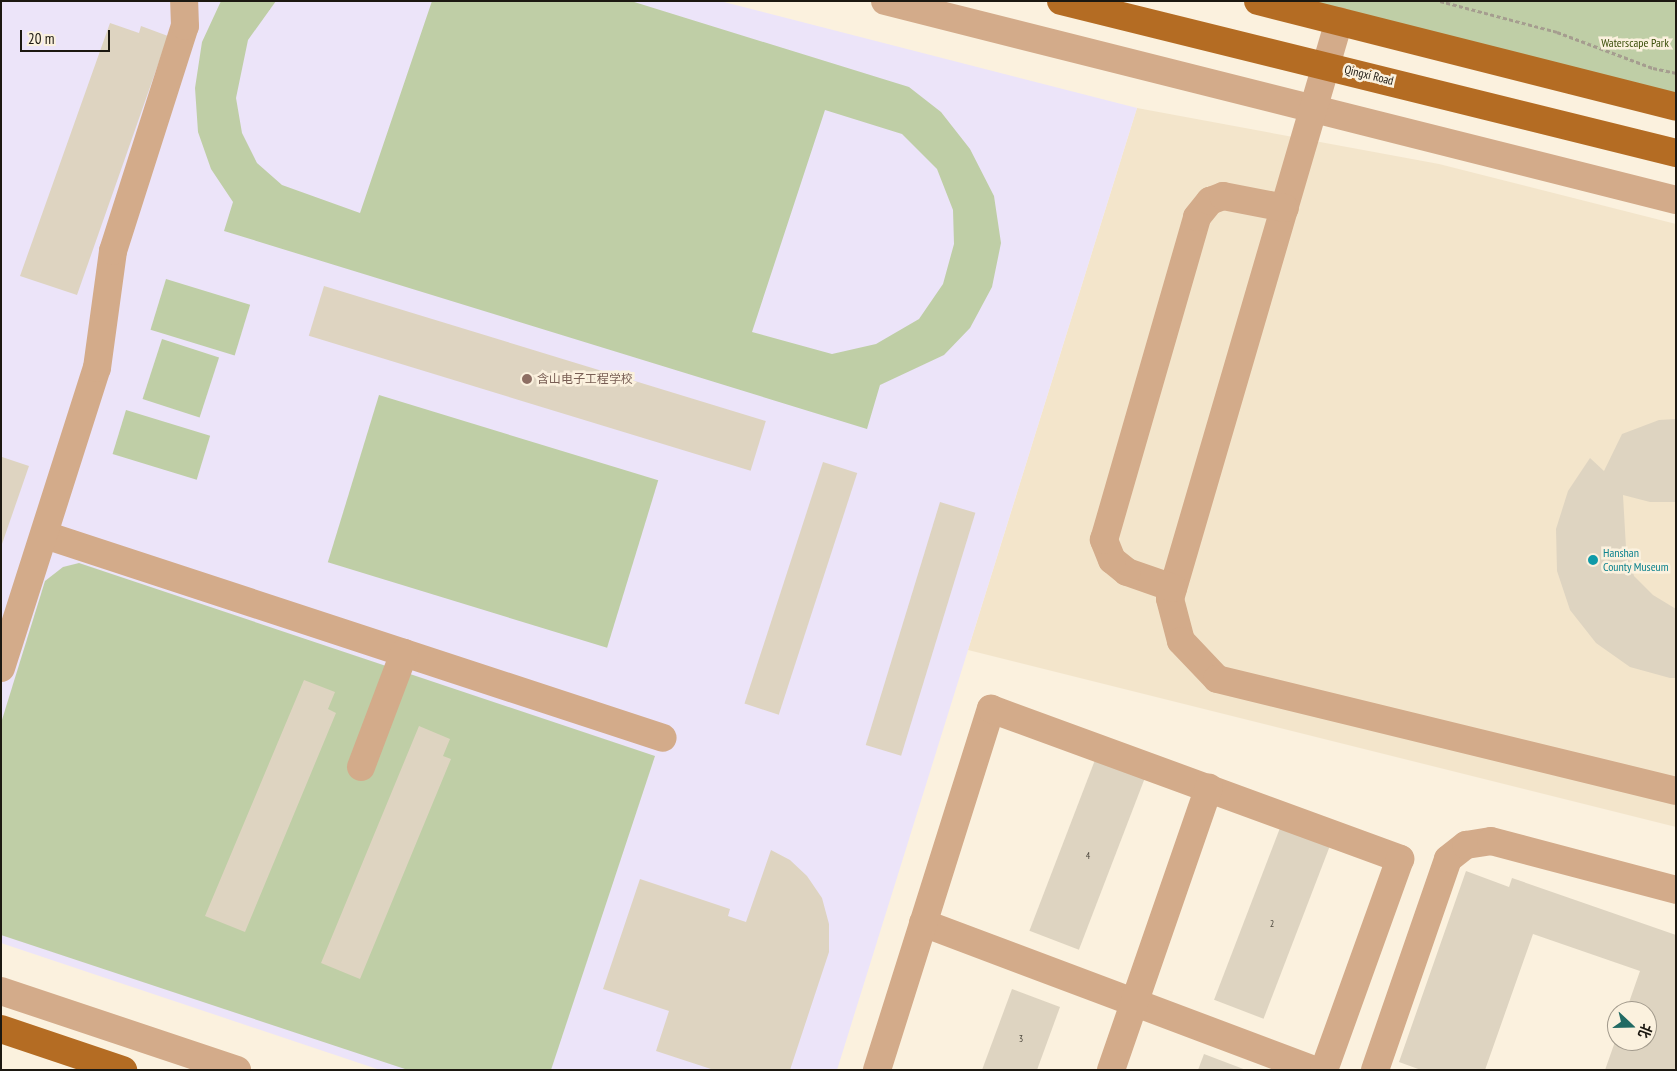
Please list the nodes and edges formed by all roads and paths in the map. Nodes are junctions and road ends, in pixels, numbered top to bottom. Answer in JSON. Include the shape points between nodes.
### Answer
{"nodes":[{"id":1,"x":184,"y":1,"type":"edge"},
{"id":2,"x":884,"y":1,"type":"edge"},
{"id":3,"x":1061,"y":1,"type":"edge"},
{"id":4,"x":1258,"y":1,"type":"edge"},
{"id":5,"x":1440,"y":1,"type":"edge"},
{"id":6,"x":1339,"y":21,"type":"junction"},
{"id":7,"x":1327,"y":65,"type":"junction"},
{"id":8,"x":1676,"y":73,"type":"edge"},
{"id":9,"x":1676,"y":107,"type":"edge"},
{"id":10,"x":1314,"y":109,"type":"junction"},
{"id":11,"x":1676,"y":153,"type":"edge"},
{"id":12,"x":1676,"y":200,"type":"edge"},
{"id":13,"x":1285,"y":208,"type":"junction"},
{"id":14,"x":45,"y":535,"type":"junction"},
{"id":15,"x":1174,"y":588,"type":"junction"},
{"id":16,"x":404,"y":653,"type":"junction"},
{"id":17,"x":1,"y":668,"type":"edge"},
{"id":18,"x":663,"y":738,"type":"dead end"},
{"id":19,"x":360,"y":767,"type":"dead end"},
{"id":20,"x":1209,"y":787,"type":"junction"},
{"id":21,"x":1676,"y":791,"type":"edge"},
{"id":22,"x":1676,"y":890,"type":"edge"},
{"id":23,"x":923,"y":923,"type":"junction"},
{"id":24,"x":1,"y":991,"type":"edge"},
{"id":25,"x":1134,"y":1002,"type":"junction"},
{"id":26,"x":1,"y":1029,"type":"edge"},
{"id":27,"x":123,"y":1070,"type":"edge"},
{"id":28,"x":237,"y":1070,"type":"edge"},
{"id":29,"x":877,"y":1070,"type":"edge"},
{"id":30,"x":1111,"y":1070,"type":"edge"},
{"id":31,"x":1314,"y":1070,"type":"edge"},
{"id":32,"x":1324,"y":1070,"type":"edge"},
{"id":33,"x":1375,"y":1070,"type":"edge"}],
"edges":[{"from":1,"to":14,"type":"street","via":[[185,26],[113,251],[97,368]]},
{"from":2,"to":10,"type":"street"},
{"from":3,"to":7,"type":"main road","name":"Qingxi Road"},
{"from":4,"to":6,"type":"main road"},
{"from":5,"to":8,"type":"path","via":[[1557,32],[1653,68]]},
{"from":6,"to":7,"type":"street"},
{"from":6,"to":9,"type":"main road"},
{"from":7,"to":10,"type":"street"},
{"from":7,"to":11,"type":"main road","name":"Qingxi Road"},
{"from":10,"to":12,"type":"street"},
{"from":10,"to":13,"type":"street"},
{"from":13,"to":15,"type":"street"},
{"from":13,"to":15,"type":"street","via":[[1223,196],[1210,201],[1197,217],[1104,540],[1112,560],[1127,572]]},
{"from":14,"to":16,"type":"street"},
{"from":14,"to":17,"type":"street"},
{"from":15,"to":21,"type":"street","via":[[1170,599],[1181,642],[1217,679]]},
{"from":16,"to":18,"type":"street"},
{"from":16,"to":19,"type":"street"},
{"from":20,"to":23,"type":"street","via":[[991,709]]},
{"from":20,"to":25,"type":"street"},
{"from":20,"to":32,"type":"street","via":[[1400,859]]},
{"from":22,"to":33,"type":"street","via":[[1491,841],[1466,845],[1448,859]]},
{"from":23,"to":25,"type":"street"},
{"from":23,"to":29,"type":"street"},
{"from":24,"to":28,"type":"street"},
{"from":25,"to":30,"type":"street"},
{"from":25,"to":31,"type":"street"},
{"from":26,"to":27,"type":"main road"}]}
